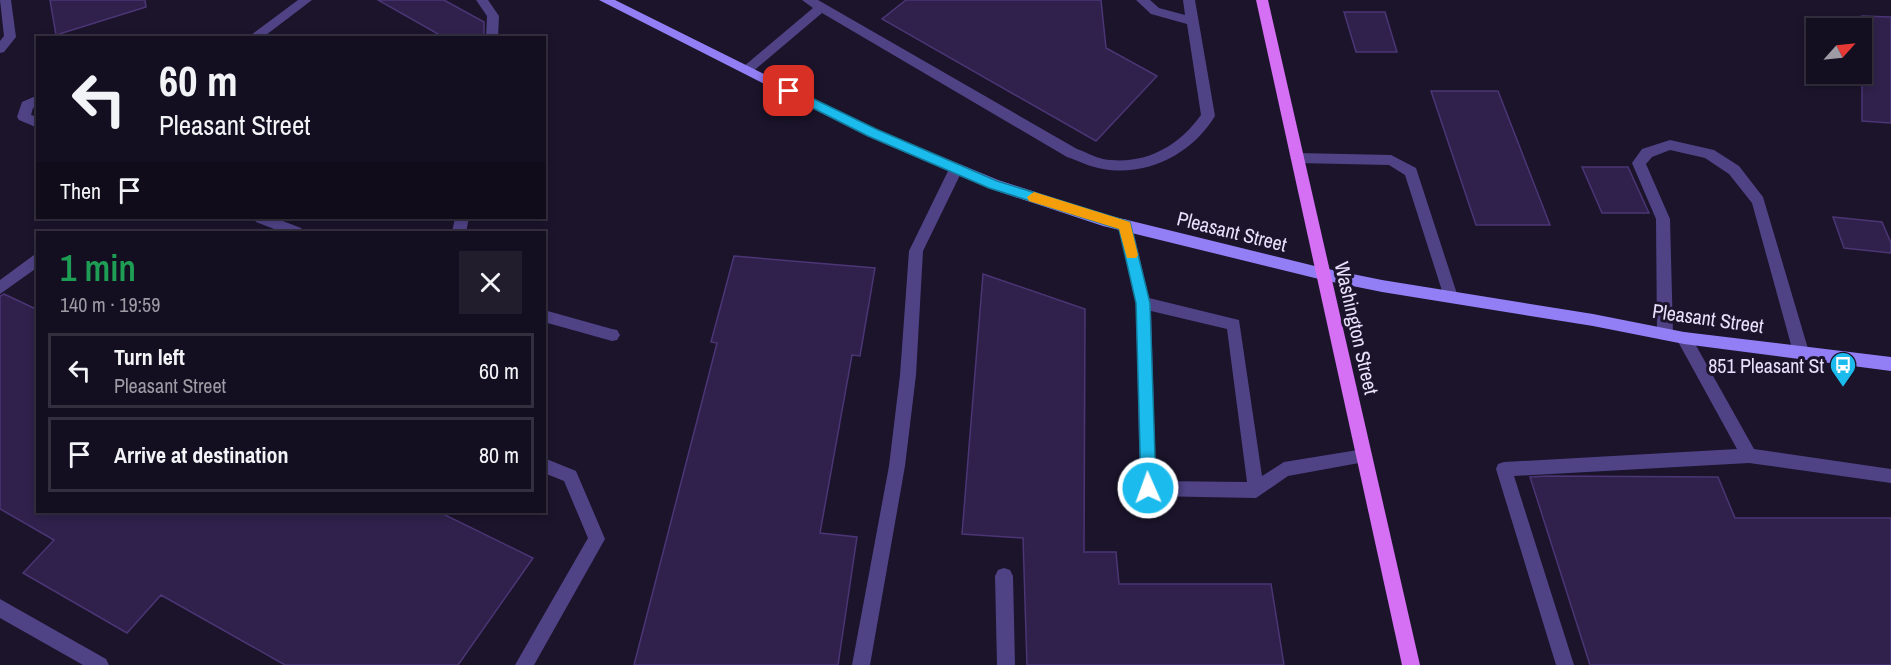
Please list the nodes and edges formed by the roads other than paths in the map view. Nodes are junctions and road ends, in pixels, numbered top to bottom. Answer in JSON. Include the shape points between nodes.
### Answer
{"nodes":[{"id":1,"x":5,"y":0,"type":"edge"},
{"id":2,"x":306,"y":0,"type":"edge"},
{"id":3,"x":482,"y":0,"type":"edge"},
{"id":4,"x":605,"y":0,"type":"edge"},
{"id":5,"x":808,"y":0,"type":"edge"},
{"id":6,"x":1142,"y":0,"type":"edge"},
{"id":7,"x":1189,"y":0,"type":"edge"},
{"id":8,"x":1262,"y":0,"type":"edge"},
{"id":9,"x":821,"y":8,"type":"junction"},
{"id":10,"x":1193,"y":21,"type":"junction"},
{"id":11,"x":257,"y":36,"type":"edge"},
{"id":12,"x":492,"y":36,"type":"edge"},
{"id":13,"x":0,"y":49,"type":"edge"},
{"id":14,"x":747,"y":70,"type":"junction"},
{"id":15,"x":36,"y":101,"type":"edge"},
{"id":16,"x":36,"y":122,"type":"edge"},
{"id":17,"x":1297,"y":158,"type":"junction"},
{"id":18,"x":956,"y":169,"type":"junction"},
{"id":19,"x":264,"y":219,"type":"edge"},
{"id":20,"x":1125,"y":225,"type":"junction"},
{"id":21,"x":294,"y":231,"type":"edge"},
{"id":22,"x":36,"y":260,"type":"edge"},
{"id":23,"x":1323,"y":274,"type":"junction"},
{"id":24,"x":0,"y":288,"type":"edge"},
{"id":25,"x":1451,"y":297,"type":"junction"},
{"id":26,"x":1143,"y":303,"type":"junction"},
{"id":27,"x":546,"y":317,"type":"edge"},
{"id":28,"x":1665,"y":334,"type":"junction"},
{"id":29,"x":612,"y":335,"type":"dead end"},
{"id":30,"x":1684,"y":338,"type":"junction"},
{"id":31,"x":1801,"y":351,"type":"junction"},
{"id":32,"x":1891,"y":364,"type":"edge"},
{"id":33,"x":1364,"y":456,"type":"junction"},
{"id":34,"x":1749,"y":456,"type":"junction"},
{"id":35,"x":546,"y":466,"type":"edge"},
{"id":36,"x":1891,"y":476,"type":"edge"},
{"id":37,"x":1256,"y":490,"type":"junction"},
{"id":38,"x":1004,"y":576,"type":"dead end"},
{"id":39,"x":0,"y":608,"type":"edge"},
{"id":40,"x":100,"y":665,"type":"edge"},
{"id":41,"x":524,"y":665,"type":"edge"},
{"id":42,"x":861,"y":665,"type":"edge"},
{"id":43,"x":1006,"y":665,"type":"edge"},
{"id":44,"x":1411,"y":665,"type":"edge"},
{"id":45,"x":1565,"y":665,"type":"edge"}],
"edges":[{"from":1,"to":13,"type":"lane","via":[[10,38]]},
{"from":2,"to":11,"type":"lane"},
{"from":3,"to":12,"type":"lane","via":[[493,16]]},
{"from":4,"to":14,"type":"main road","name":"Pleasant Street"},
{"from":5,"to":9,"type":"lane"},
{"from":6,"to":10,"type":"lane","via":[[1155,11]]},
{"from":7,"to":10,"type":"lane"},
{"from":8,"to":17,"type":"main road","name":"Washington Street"},
{"from":9,"to":10,"type":"lane","via":[[1072,153],[1103,164],[1136,165],[1168,156],[1208,116]]},
{"from":9,"to":14,"type":"lane"},
{"from":14,"to":18,"type":"main road","name":"Pleasant Street","via":[[872,133]]},
{"from":15,"to":16,"type":"lane","via":[[27,105],[24,117]]},
{"from":17,"to":23,"type":"main road","name":"Washington Street"},
{"from":17,"to":25,"type":"lane","via":[[1391,160],[1411,172]]},
{"from":18,"to":20,"type":"main road","name":"Pleasant Street"},
{"from":18,"to":42,"type":"lane","via":[[916,251],[897,466]]},
{"from":19,"to":21,"type":"lane"},
{"from":20,"to":23,"type":"main road","name":"Pleasant Street"},
{"from":20,"to":26,"type":"lane"},
{"from":22,"to":24,"type":"lane"},
{"from":23,"to":25,"type":"main road","name":"Pleasant Street"},
{"from":23,"to":33,"type":"main road","name":"Washington Street"},
{"from":25,"to":28,"type":"main road","name":"Pleasant Street"},
{"from":26,"to":37,"type":"lane","via":[[1234,324]]},
{"from":26,"to":37,"type":"lane","via":[[1148,488]]},
{"from":27,"to":29,"type":"lane"},
{"from":28,"to":30,"type":"main road","name":"Pleasant Street"},
{"from":28,"to":31,"type":"lane","via":[[1663,219],[1639,163],[1647,153],[1670,145],[1710,154],[1734,170],[1758,201]]},
{"from":30,"to":31,"type":"main road","name":"Pleasant Street"},
{"from":30,"to":34,"type":"lane"},
{"from":31,"to":32,"type":"main road","name":"Pleasant Street"},
{"from":33,"to":37,"type":"lane","via":[[1284,469]]},
{"from":33,"to":44,"type":"main road","name":"Washington Street"},
{"from":34,"to":36,"type":"lane"},
{"from":34,"to":45,"type":"lane","via":[[1504,469]]},
{"from":35,"to":41,"type":"lane","via":[[570,476],[597,539]]},
{"from":38,"to":43,"type":"lane"},
{"from":39,"to":40,"type":"lane"}]}
